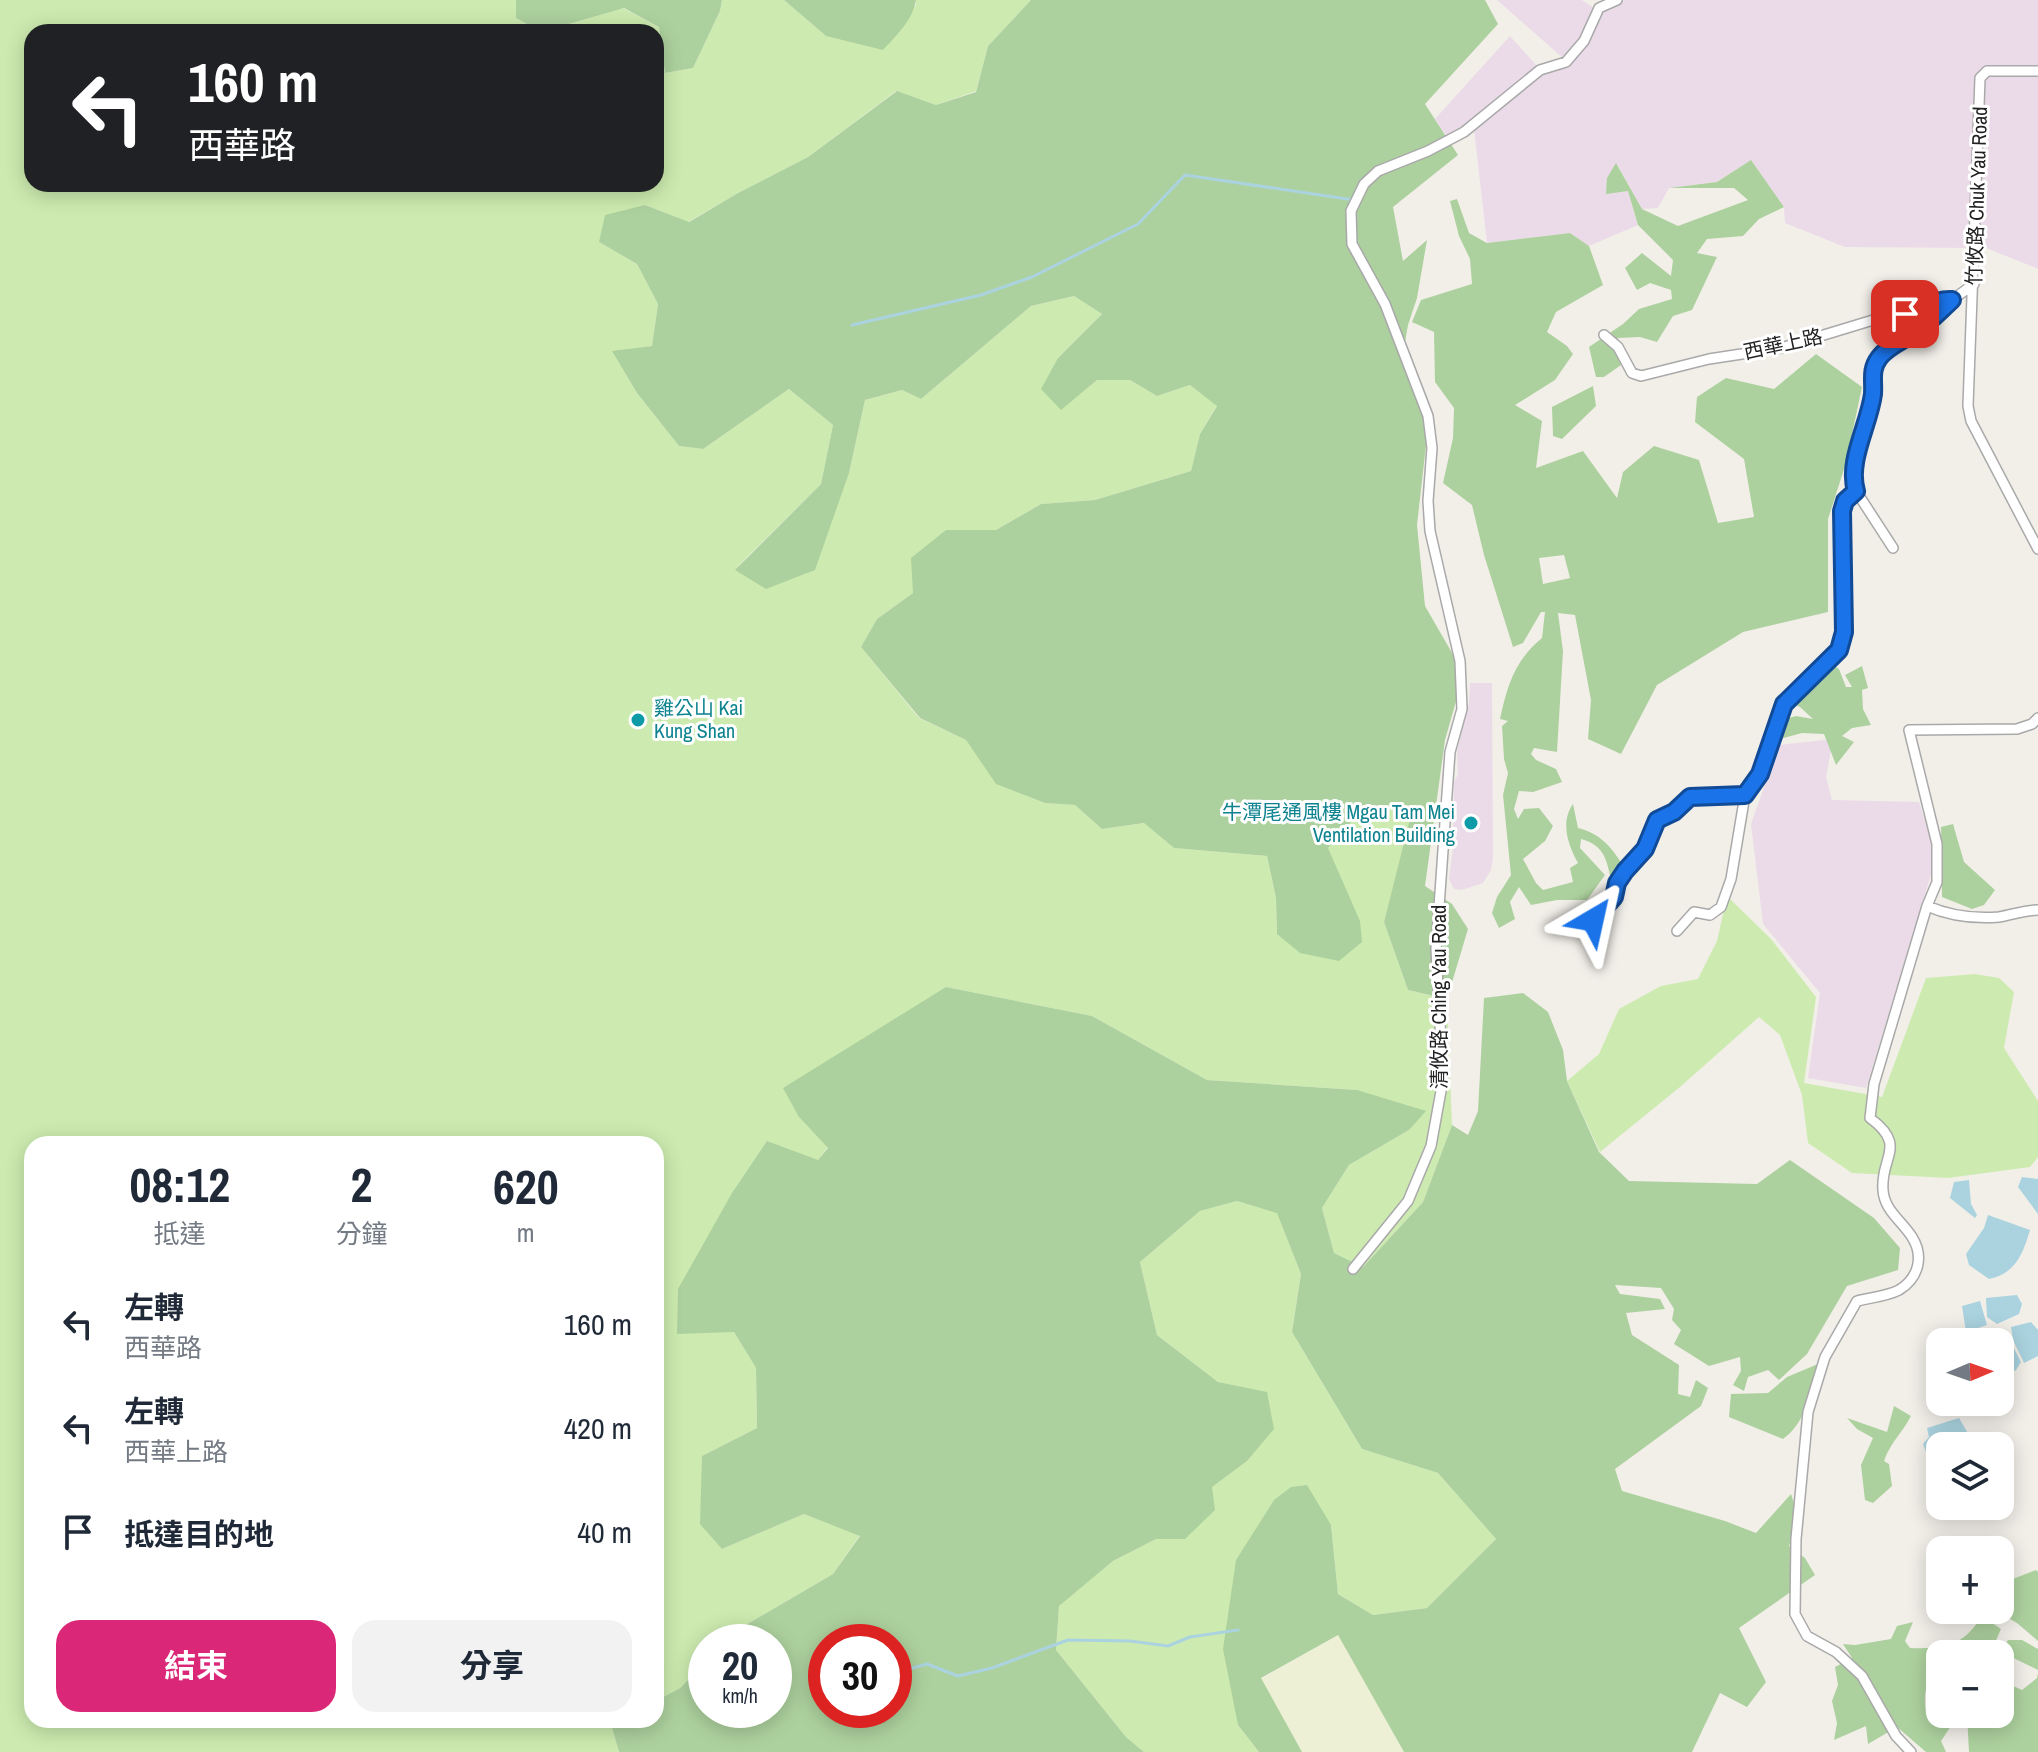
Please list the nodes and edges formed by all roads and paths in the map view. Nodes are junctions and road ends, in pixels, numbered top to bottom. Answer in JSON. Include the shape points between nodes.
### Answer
{"nodes":[{"id":1,"x":1588,"y":0,"type":"edge"},
{"id":2,"x":1617,"y":0,"type":"edge"},
{"id":3,"x":1599,"y":8,"type":"junction"},
{"id":4,"x":2038,"y":71,"type":"edge"},
{"id":5,"x":1974,"y":284,"type":"junction"},
{"id":6,"x":1952,"y":300,"type":"junction"},
{"id":7,"x":1604,"y":335,"type":"dead end"},
{"id":8,"x":1856,"y":491,"type":"junction"},
{"id":9,"x":1893,"y":548,"type":"dead end"},
{"id":10,"x":2038,"y":549,"type":"edge"},
{"id":11,"x":2038,"y":718,"type":"edge"},
{"id":12,"x":1745,"y":795,"type":"junction"},
{"id":13,"x":1927,"y":906,"type":"junction"},
{"id":14,"x":2038,"y":910,"type":"edge"},
{"id":15,"x":1593,"y":920,"type":"dead end"},
{"id":16,"x":1677,"y":931,"type":"dead end"},
{"id":17,"x":1353,"y":1269,"type":"dead end"},
{"id":18,"x":1911,"y":1752,"type":"edge"}],
"edges":[{"from":1,"to":3,"type":"street"},
{"from":2,"to":3,"type":"street"},
{"from":3,"to":17,"type":"street","name":"清攸路 Ching Yau Road","via":[[1584,41],[1566,62],[1540,70],[1464,132],[1378,171],[1364,184],[1351,211],[1352,244],[1385,304],[1428,416],[1431,542],[1459,654],[1462,709],[1450,752],[1437,921],[1443,1080],[1431,1146],[1408,1201]]},
{"from":4,"to":5,"type":"street","name":"竹攸路 Chuk Yau Road","via":[[1987,71],[1980,78]]},
{"from":5,"to":6,"type":"street","name":"西華上路"},
{"from":5,"to":10,"type":"street","name":"竹攸路 Chuk Yau Road","via":[[1971,421]]},
{"from":6,"to":7,"type":"street","name":"西華上路","via":[[1781,348],[1641,376],[1632,373],[1618,347]]},
{"from":6,"to":8,"type":"street","via":[[1875,364],[1871,413],[1853,481]]},
{"from":8,"to":9,"type":"street"},
{"from":8,"to":12,"type":"street","via":[[1842,511],[1844,632],[1839,650],[1784,704],[1760,774]]},
{"from":11,"to":13,"type":"street","via":[[2017,729],[1909,730],[1937,844],[1937,882]]},
{"from":12,"to":15,"type":"street","via":[[1690,797],[1657,820],[1645,849]]},
{"from":12,"to":16,"type":"street","via":[[1721,907],[1710,915],[1694,912]]},
{"from":13,"to":14,"type":"street","via":[[1969,918]]},
{"from":13,"to":18,"type":"street","via":[[1874,1084],[1870,1118],[1884,1128],[1891,1147],[1883,1190],[1890,1210],[1913,1237],[1920,1255],[1916,1272],[1899,1290],[1857,1301],[1825,1357],[1808,1412],[1796,1547],[1795,1614],[1807,1636],[1836,1652],[1862,1676]]}]}
